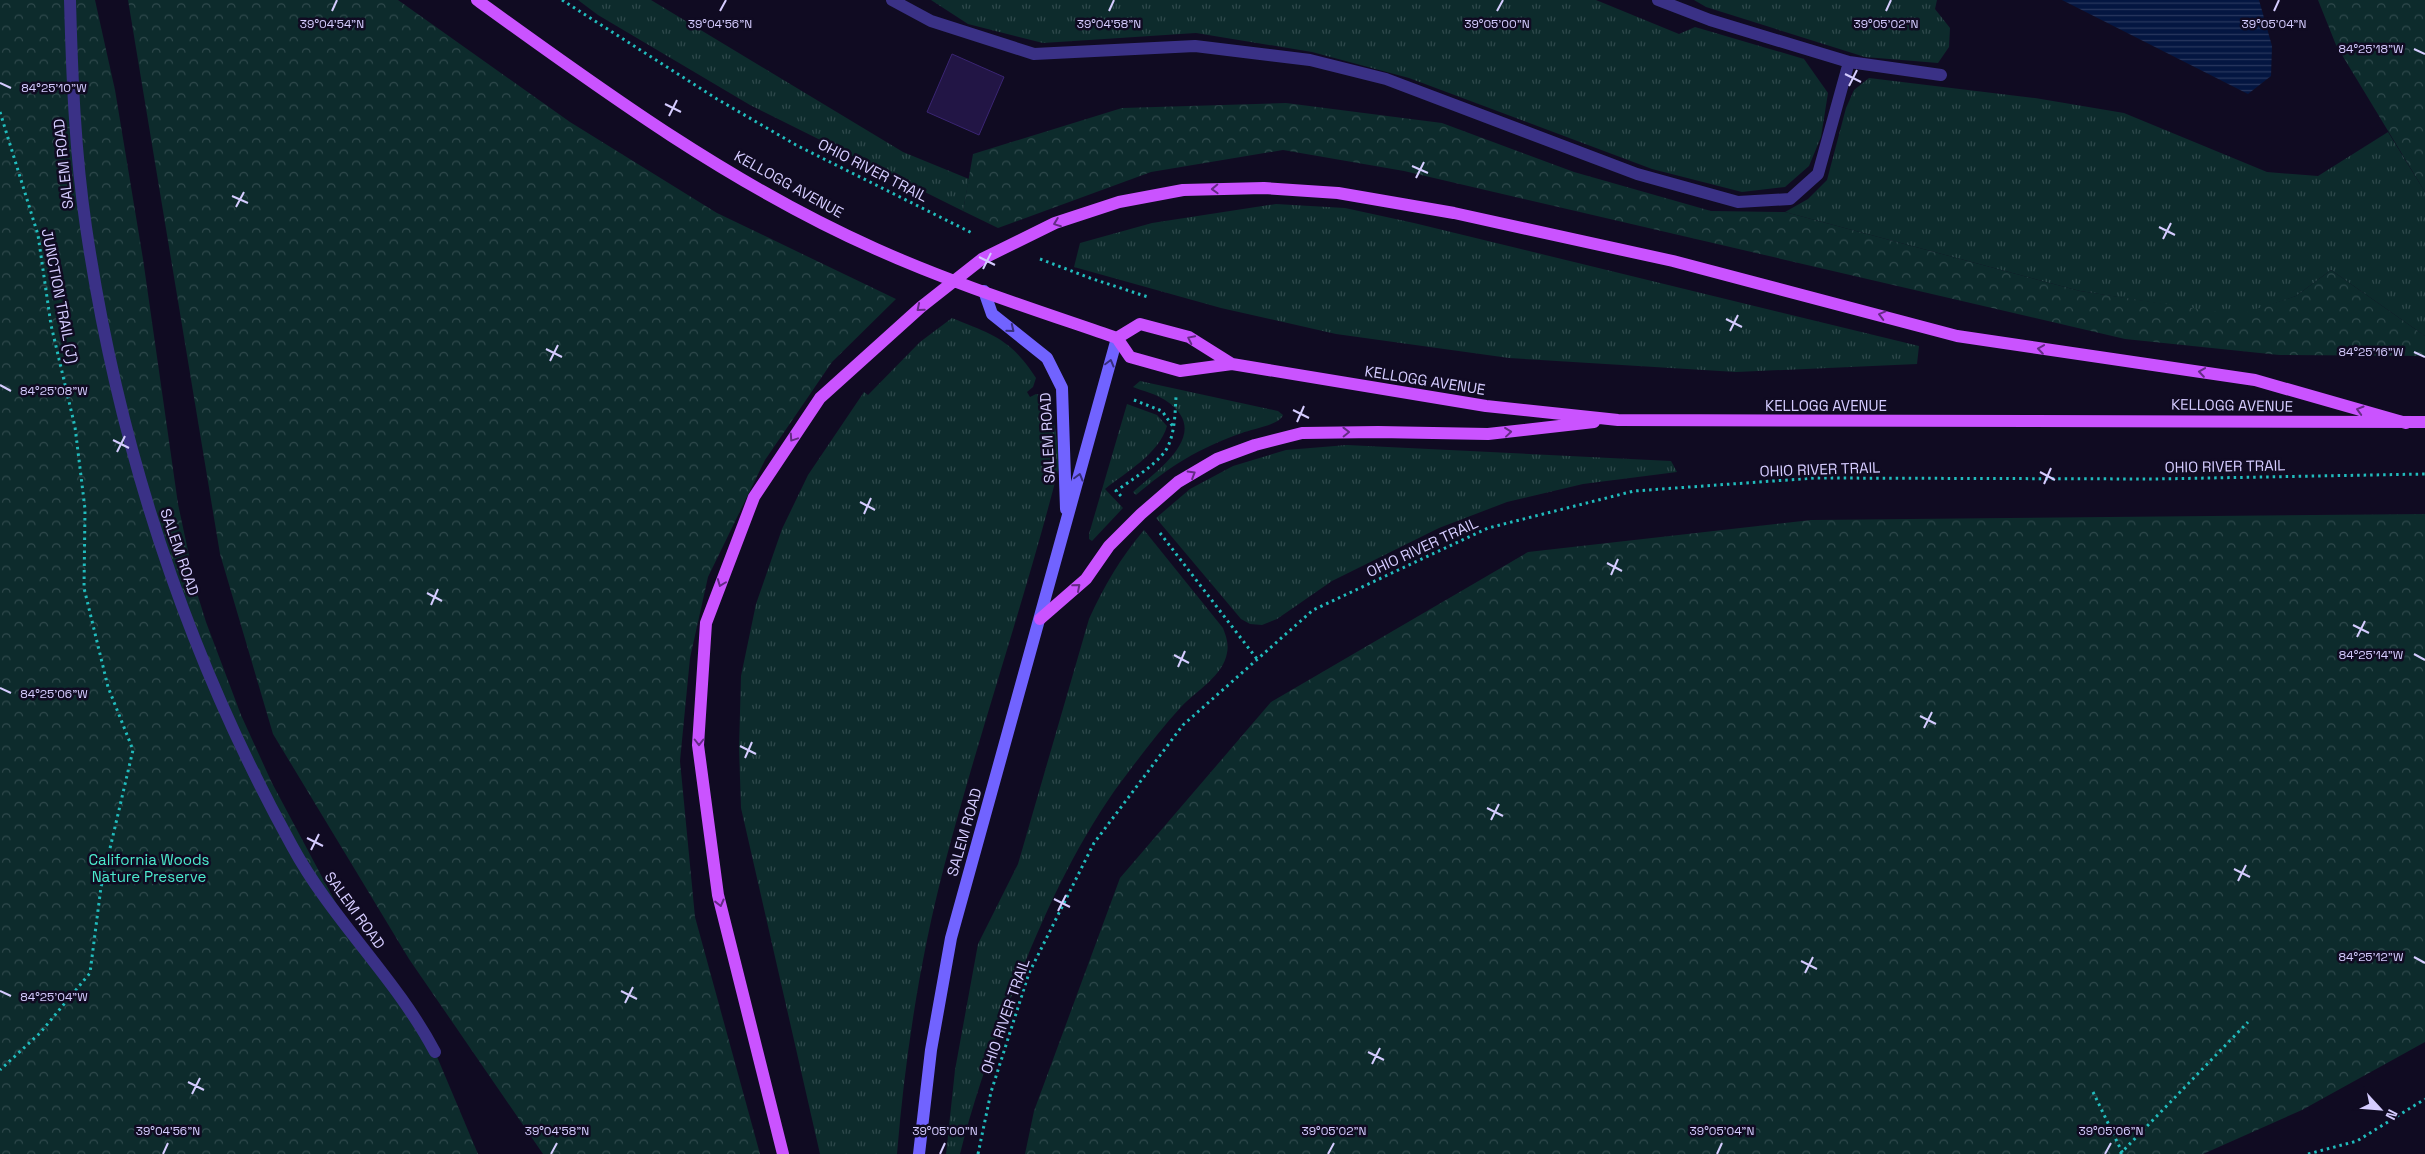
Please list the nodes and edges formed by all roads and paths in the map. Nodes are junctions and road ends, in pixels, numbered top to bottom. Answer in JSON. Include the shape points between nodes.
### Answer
{"nodes":[{"id":1,"x":70,"y":0,"type":"edge"},
{"id":2,"x":477,"y":0,"type":"edge"},
{"id":3,"x":562,"y":0,"type":"edge"},
{"id":4,"x":892,"y":0,"type":"edge"},
{"id":5,"x":1658,"y":0,"type":"edge"},
{"id":6,"x":1849,"y":62,"type":"junction"},
{"id":7,"x":1940,"y":75,"type":"dead end"},
{"id":8,"x":0,"y":112,"type":"edge"},
{"id":9,"x":978,"y":236,"type":"dead end"},
{"id":10,"x":1037,"y":258,"type":"dead end"},
{"id":11,"x":984,"y":291,"type":"junction"},
{"id":12,"x":1152,"y":298,"type":"dead end"},
{"id":13,"x":1117,"y":338,"type":"junction"},
{"id":14,"x":1232,"y":364,"type":"junction"},
{"id":15,"x":1176,"y":394,"type":"dead end"},
{"id":16,"x":1134,"y":400,"type":"dead end"},
{"id":17,"x":1618,"y":420,"type":"junction"},
{"id":18,"x":2425,"y":422,"type":"edge"},
{"id":19,"x":2406,"y":423,"type":"junction"},
{"id":20,"x":1174,"y":428,"type":"junction"},
{"id":21,"x":2425,"y":474,"type":"edge"},
{"id":22,"x":1128,"y":503,"type":"dead end"},
{"id":23,"x":1066,"y":524,"type":"junction"},
{"id":24,"x":1159,"y":532,"type":"dead end"},
{"id":25,"x":1040,"y":619,"type":"junction"},
{"id":26,"x":1257,"y":659,"type":"junction"},
{"id":27,"x":2248,"y":1022,"type":"dead end"},
{"id":28,"x":435,"y":1052,"type":"dead end"},
{"id":29,"x":0,"y":1070,"type":"edge"},
{"id":30,"x":2093,"y":1092,"type":"dead end"},
{"id":31,"x":2425,"y":1098,"type":"edge"},
{"id":32,"x":2122,"y":1153,"type":"edge"},
{"id":33,"x":782,"y":1154,"type":"edge"},
{"id":34,"x":919,"y":1154,"type":"edge"},
{"id":35,"x":978,"y":1154,"type":"edge"},
{"id":36,"x":2308,"y":1154,"type":"edge"}],
"edges":[{"from":1,"to":28,"type":"street","name":"SALEM ROAD","via":[[73,105],[86,226],[109,362],[144,496],[189,628],[236,739],[293,849],[338,916],[419,1022]]},
{"from":2,"to":11,"type":"main road","name":"KELLOGG AVENUE","via":[[614,99],[795,208],[876,249]]},
{"from":3,"to":9,"type":"path","name":"OHIO RIVER TRAIL","via":[[692,84],[796,145]]},
{"from":4,"to":6,"type":"street","via":[[931,21],[1034,54],[1195,46],[1310,60],[1386,79],[1636,174],[1738,202],[1790,199],[1818,174]]},
{"from":5,"to":6,"type":"street","via":[[1710,20]]},
{"from":6,"to":7,"type":"street"},
{"from":8,"to":29,"type":"path","name":"JUNCTION TRAIL (J)","via":[[38,235],[51,325],[75,427],[85,509],[84,588],[108,687],[133,750],[101,887],[90,974],[40,1033]]},
{"from":10,"to":12,"type":"path"},
{"from":11,"to":13,"type":"main road","name":"KELLOGG AVENUE"},
{"from":11,"to":23,"type":"street","name":"SALEM ROAD","one_way":true,"via":[[992,314],[1047,358],[1062,388]]},
{"from":13,"to":14,"type":"main road","name":"KELLOGG AVENUE","via":[[1130,357],[1180,371]]},
{"from":14,"to":13,"type":"main road","name":"KELLOGG AVENUE","one_way":true,"via":[[1189,336],[1140,324]]},
{"from":23,"to":13,"type":"street","name":"SALEM ROAD","one_way":true},
{"from":14,"to":17,"type":"main road","name":"KELLOGG AVENUE","via":[[1486,406]]},
{"from":15,"to":20,"type":"path"},
{"from":16,"to":20,"type":"path","via":[[1162,411]]},
{"from":17,"to":19,"type":"main road","name":"KELLOGG AVENUE"},
{"from":25,"to":17,"type":"main road","one_way":true,"via":[[1086,579],[1109,546],[1141,514],[1178,482],[1217,458],[1302,433],[1488,434]]},
{"from":18,"to":19,"type":"main road","name":"KELLOGG AVENUE"},
{"from":19,"to":33,"type":"main road","one_way":true,"via":[[2255,380],[1957,336],[1673,261],[1454,213],[1338,193],[1264,188],[1183,190],[1118,202],[1056,223],[982,259],[921,307],[820,398],[754,497],[706,623],[698,745],[718,895]]},
{"from":20,"to":22,"type":"path","via":[[1169,446],[1116,491]]},
{"from":21,"to":26,"type":"path","name":"OHIO RIVER TRAIL","via":[[2155,479],[1815,478],[1634,491],[1488,528],[1313,610]]},
{"from":23,"to":25,"type":"street","name":"SALEM ROAD"},
{"from":24,"to":26,"type":"path"},
{"from":25,"to":34,"type":"street","name":"SALEM ROAD","via":[[951,938],[931,1050]]},
{"from":26,"to":35,"type":"path","name":"OHIO RIVER TRAIL","via":[[1183,725],[1094,843],[1029,973],[991,1092]]},
{"from":27,"to":32,"type":"path"},
{"from":30,"to":32,"type":"path"},
{"from":31,"to":36,"type":"path","via":[[2357,1142]]}]}
